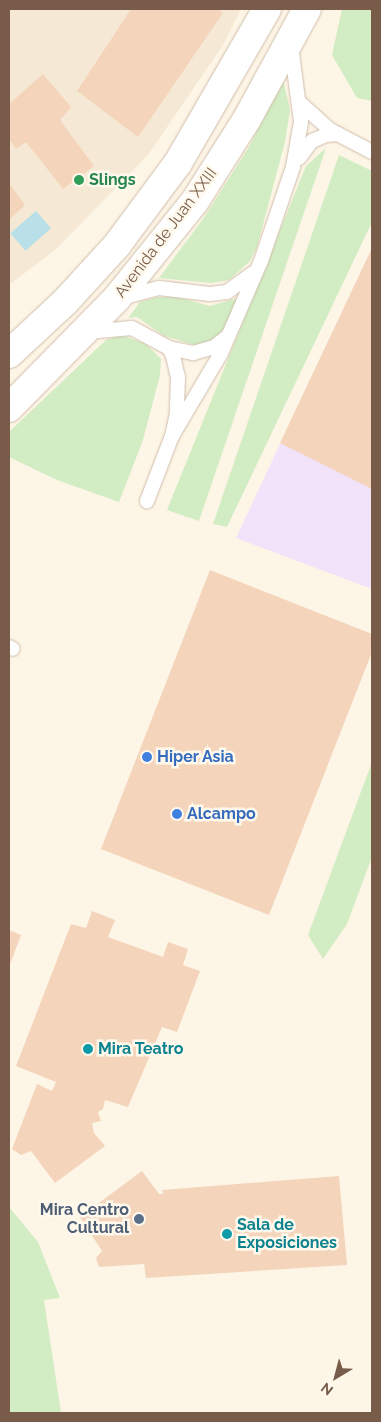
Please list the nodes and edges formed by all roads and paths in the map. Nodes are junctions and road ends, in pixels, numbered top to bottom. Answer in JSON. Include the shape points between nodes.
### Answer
{"nodes":[{"id":1,"x":267,"y":9,"type":"edge"},
{"id":2,"x":306,"y":9,"type":"edge"},
{"id":3,"x":291,"y":36,"type":"junction"},
{"id":4,"x":299,"y":102,"type":"junction"},
{"id":5,"x":338,"y":134,"type":"junction"},
{"id":6,"x":372,"y":152,"type":"edge"},
{"id":7,"x":293,"y":167,"type":"junction"},
{"id":8,"x":258,"y":268,"type":"junction"},
{"id":9,"x":117,"y":298,"type":"junction"},
{"id":10,"x":86,"y":332,"type":"junction"},
{"id":11,"x":228,"y":336,"type":"junction"},
{"id":12,"x":169,"y":348,"type":"junction"},
{"id":13,"x":9,"y":354,"type":"edge"},
{"id":14,"x":9,"y":408,"type":"edge"},
{"id":15,"x":172,"y":436,"type":"junction"},
{"id":16,"x":147,"y":501,"type":"dead end"}],
"edges":[{"from":1,"to":13,"type":"main road","name":"Avenida de Juan XXIII","via":[[178,162],[122,238],[65,302]]},
{"from":2,"to":3,"type":"main road","name":"Avenida de Juan XXIII"},
{"from":3,"to":4,"type":"lane","via":[[291,59]]},
{"from":3,"to":9,"type":"main road","name":"Avenida de Juan XXIII","via":[[247,119],[195,201]]},
{"from":4,"to":5,"type":"lane","via":[[313,117]]},
{"from":4,"to":7,"type":"lane","via":[[301,132]]},
{"from":5,"to":6,"type":"lane"},
{"from":5,"to":7,"type":"lane","via":[[326,135],[312,142]]},
{"from":7,"to":8,"type":"lane"},
{"from":8,"to":9,"type":"lane","via":[[243,283],[227,292],[210,294],[159,288]]},
{"from":8,"to":11,"type":"lane"},
{"from":9,"to":10,"type":"main road","name":"Avenida de Juan XXIII"},
{"from":10,"to":12,"type":"lane","via":[[132,328]]},
{"from":10,"to":14,"type":"main road","name":"Avenida de Juan XXIII"},
{"from":11,"to":12,"type":"lane","via":[[203,351],[181,352]]},
{"from":11,"to":15,"type":"lane"},
{"from":12,"to":15,"type":"lane","via":[[177,366],[179,390]]},
{"from":15,"to":16,"type":"lane"}]}
